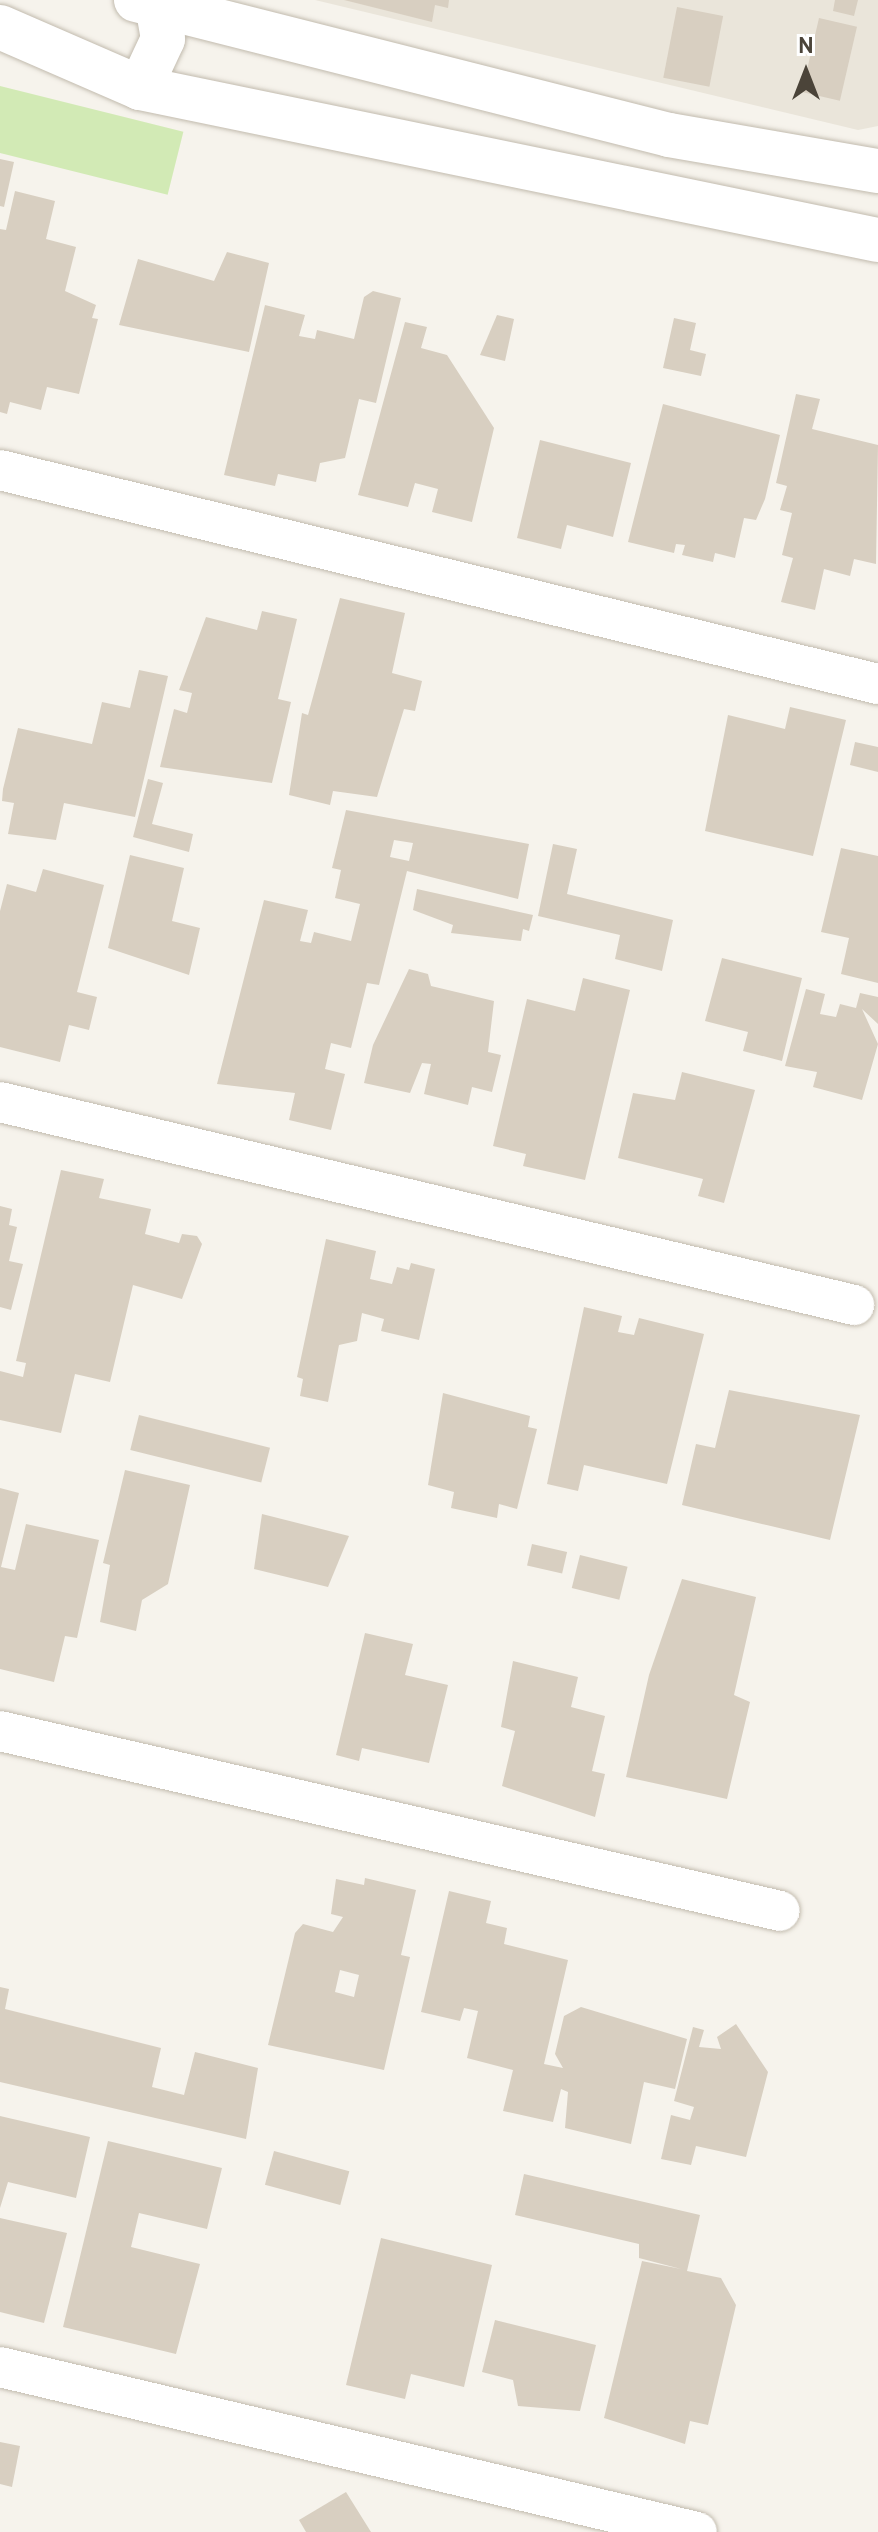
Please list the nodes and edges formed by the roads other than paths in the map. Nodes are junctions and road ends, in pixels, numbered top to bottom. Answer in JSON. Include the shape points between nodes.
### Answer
{"nodes":[{"id":1,"x":147,"y":2,"type":"edge"},
{"id":2,"x":0,"y":27,"type":"edge"},
{"id":3,"x":140,"y":88,"type":"junction"},
{"id":4,"x":878,"y":171,"type":"edge"},
{"id":5,"x":878,"y":240,"type":"edge"},
{"id":6,"x":0,"y":470,"type":"edge"},
{"id":7,"x":878,"y":684,"type":"edge"},
{"id":8,"x":0,"y":1102,"type":"edge"},
{"id":9,"x":854,"y":1305,"type":"dead end"},
{"id":10,"x":0,"y":1731,"type":"edge"},
{"id":11,"x":780,"y":1911,"type":"dead end"},
{"id":12,"x":0,"y":2367,"type":"edge"},
{"id":13,"x":697,"y":2532,"type":"edge"}],
"edges":[{"from":1,"to":3,"type":"street","via":[[163,39]]},
{"from":1,"to":4,"type":"street","via":[[350,59],[669,135]]},
{"from":2,"to":3,"type":"street"},
{"from":3,"to":5,"type":"street"},
{"from":6,"to":7,"type":"street"},
{"from":8,"to":9,"type":"street"},
{"from":10,"to":11,"type":"street"},
{"from":12,"to":13,"type":"street"}]}
